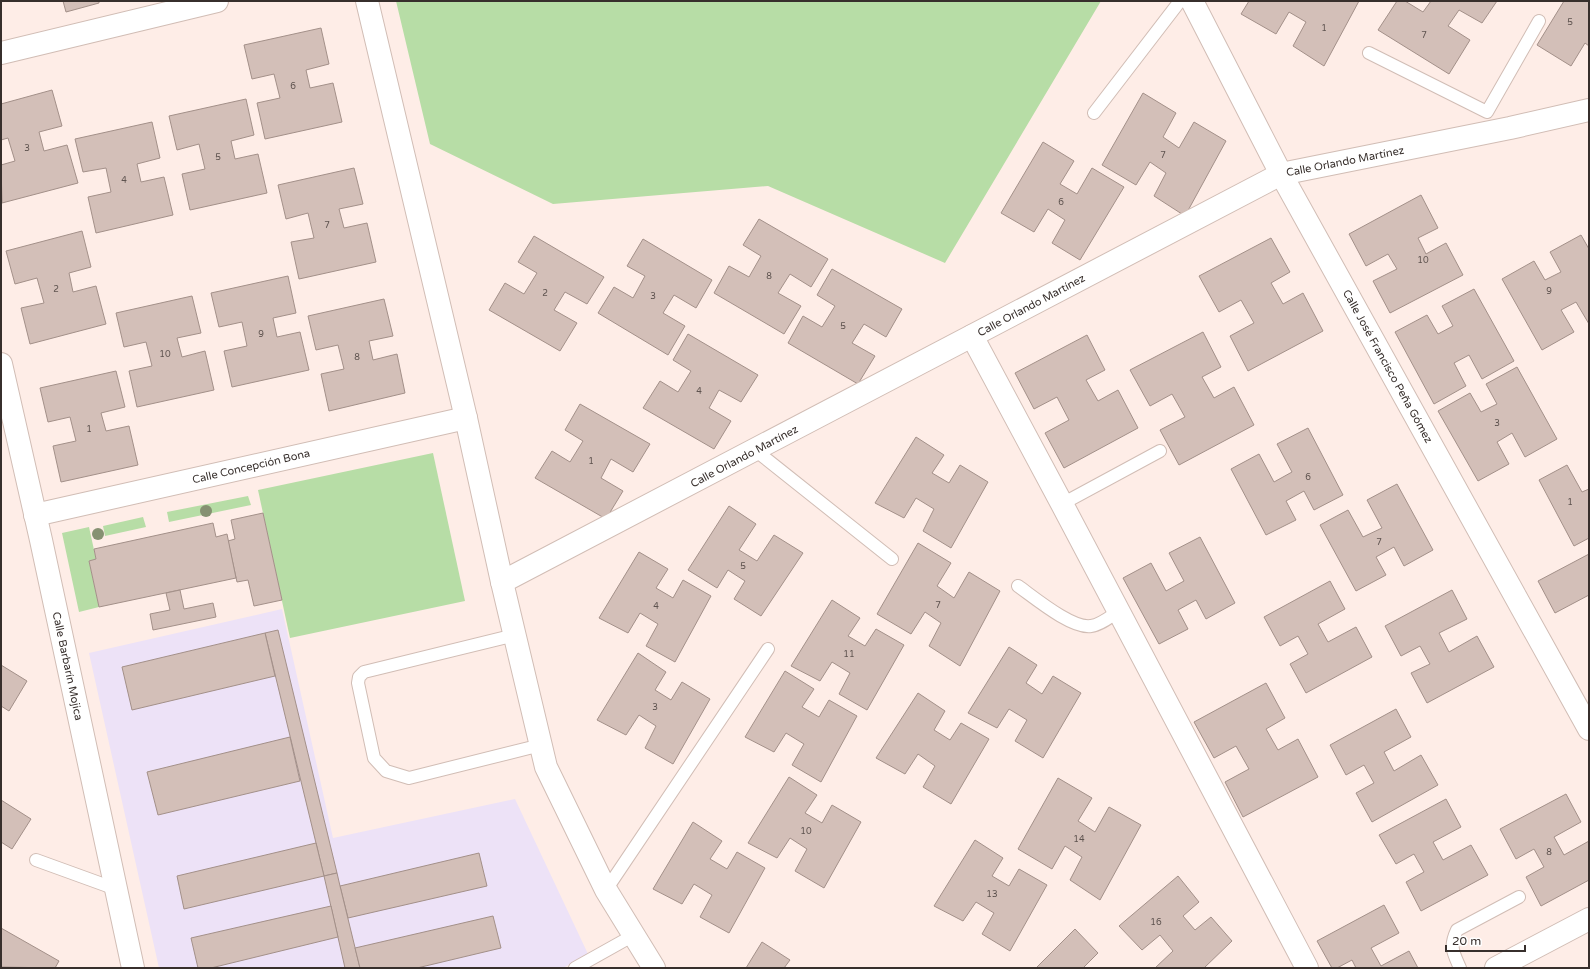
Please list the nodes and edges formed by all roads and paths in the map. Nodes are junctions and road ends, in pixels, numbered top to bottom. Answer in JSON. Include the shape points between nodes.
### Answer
{"nodes":[{"id":1,"x":217,"y":1,"type":"edge"},
{"id":2,"x":366,"y":1,"type":"edge"},
{"id":3,"x":1180,"y":1,"type":"edge"},
{"id":4,"x":1192,"y":1,"type":"edge"},
{"id":5,"x":1539,"y":21,"type":"dead end"},
{"id":6,"x":1,"y":53,"type":"edge"},
{"id":7,"x":1369,"y":53,"type":"dead end"},
{"id":8,"x":1589,"y":110,"type":"edge"},
{"id":9,"x":1094,"y":113,"type":"dead end"},
{"id":10,"x":1489,"y":122,"type":"junction"},
{"id":11,"x":1281,"y":174,"type":"junction"},
{"id":12,"x":972,"y":336,"type":"junction"},
{"id":13,"x":1,"y":364,"type":"edge"},
{"id":14,"x":4,"y":391,"type":"edge"},
{"id":15,"x":466,"y":418,"type":"junction"},
{"id":16,"x":755,"y":450,"type":"junction"},
{"id":17,"x":1160,"y":451,"type":"dead end"},
{"id":18,"x":1062,"y":504,"type":"junction"},
{"id":19,"x":35,"y":515,"type":"junction"},
{"id":20,"x":892,"y":559,"type":"dead end"},
{"id":21,"x":502,"y":582,"type":"junction"},
{"id":22,"x":1018,"y":586,"type":"dead end"},
{"id":23,"x":1119,"y":611,"type":"junction"},
{"id":24,"x":515,"y":635,"type":"junction"},
{"id":25,"x":768,"y":649,"type":"dead end"},
{"id":26,"x":1589,"y":729,"type":"edge"},
{"id":27,"x":541,"y":745,"type":"junction"},
{"id":28,"x":36,"y":860,"type":"dead end"},
{"id":29,"x":116,"y":889,"type":"junction"},
{"id":30,"x":606,"y":890,"type":"junction"},
{"id":31,"x":1520,"y":897,"type":"dead end"},
{"id":32,"x":1589,"y":919,"type":"edge"},
{"id":33,"x":634,"y":935,"type":"junction"},
{"id":34,"x":133,"y":968,"type":"edge"},
{"id":35,"x":575,"y":968,"type":"edge"},
{"id":36,"x":654,"y":968,"type":"edge"},
{"id":37,"x":1307,"y":968,"type":"edge"},
{"id":38,"x":1460,"y":968,"type":"edge"},
{"id":39,"x":1496,"y":968,"type":"edge"}],
"edges":[{"from":1,"to":6,"type":"street"},
{"from":2,"to":15,"type":"street"},
{"from":3,"to":9,"type":"lane"},
{"from":4,"to":11,"type":"street","name":"Calle José Francisco Peña Gómez"},
{"from":5,"to":10,"type":"lane"},
{"from":7,"to":10,"type":"lane"},
{"from":8,"to":10,"type":"street","name":"Calle Orlando Martínez"},
{"from":10,"to":11,"type":"street","name":"Calle Orlando Martínez"},
{"from":11,"to":12,"type":"street","name":"Calle Orlando Martínez"},
{"from":11,"to":26,"type":"street","name":"Calle José Francisco Peña Gómez"},
{"from":12,"to":16,"type":"street","name":"Calle Orlando Martínez"},
{"from":12,"to":18,"type":"street"},
{"from":13,"to":14,"type":"street","name":"Calle Barbarín Mojica"},
{"from":14,"to":19,"type":"street","name":"Calle Barbarín Mojica"},
{"from":15,"to":19,"type":"street","name":"Calle Concepción Bona"},
{"from":15,"to":21,"type":"street"},
{"from":16,"to":20,"type":"lane"},
{"from":16,"to":21,"type":"street","name":"Calle Orlando Martínez"},
{"from":17,"to":18,"type":"lane"},
{"from":18,"to":23,"type":"street"},
{"from":19,"to":29,"type":"street","name":"Calle Barbarín Mojica"},
{"from":21,"to":24,"type":"street"},
{"from":22,"to":23,"type":"lane","via":[[1069,621],[1082,626],[1098,624]]},
{"from":23,"to":37,"type":"street"},
{"from":24,"to":27,"type":"street"},
{"from":24,"to":27,"type":"lane","via":[[364,672],[359,677],[358,684],[374,758],[386,771],[409,778]]},
{"from":25,"to":30,"type":"lane"},
{"from":27,"to":30,"type":"street","via":[[546,767]]},
{"from":28,"to":29,"type":"lane"},
{"from":29,"to":34,"type":"street","name":"Calle Barbarín Mojica"},
{"from":30,"to":33,"type":"street"},
{"from":31,"to":38,"type":"lane","via":[[1457,930],[1452,941],[1452,951]]},
{"from":32,"to":39,"type":"street"},
{"from":33,"to":35,"type":"lane"},
{"from":33,"to":36,"type":"street"}]}
